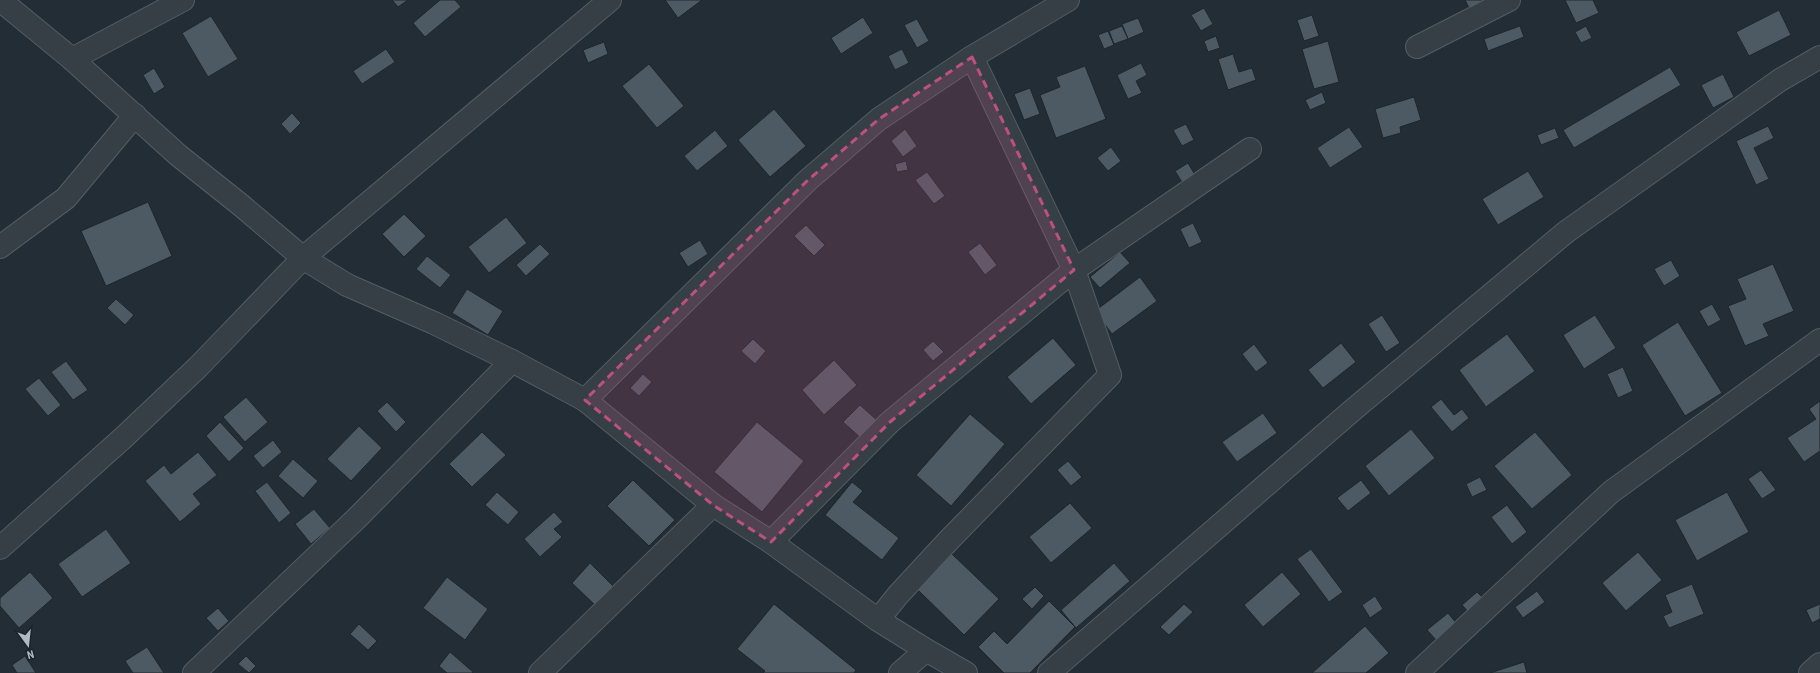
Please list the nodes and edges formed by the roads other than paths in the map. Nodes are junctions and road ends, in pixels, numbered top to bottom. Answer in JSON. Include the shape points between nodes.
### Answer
{"nodes":[{"id":1,"x":0,"y":0,"type":"edge"},
{"id":2,"x":183,"y":0,"type":"edge"},
{"id":3,"x":610,"y":0,"type":"edge"},
{"id":4,"x":1068,"y":0,"type":"edge"},
{"id":5,"x":1509,"y":0,"type":"edge"},
{"id":6,"x":1417,"y":47,"type":"dead end"},
{"id":7,"x":972,"y":56,"type":"junction"},
{"id":8,"x":1820,"y":57,"type":"edge"},
{"id":9,"x":72,"y":60,"type":"junction"},
{"id":10,"x":135,"y":115,"type":"junction"},
{"id":11,"x":1250,"y":149,"type":"dead end"},
{"id":12,"x":0,"y":247,"type":"edge"},
{"id":13,"x":303,"y":258,"type":"junction"},
{"id":14,"x":1074,"y":270,"type":"junction"},
{"id":15,"x":1820,"y":340,"type":"edge"},
{"id":16,"x":512,"y":361,"type":"junction"},
{"id":17,"x":585,"y":400,"type":"junction"},
{"id":18,"x":713,"y":505,"type":"junction"},
{"id":19,"x":771,"y":542,"type":"junction"},
{"id":20,"x":0,"y":548,"type":"edge"},
{"id":21,"x":878,"y":620,"type":"junction"},
{"id":22,"x":926,"y":650,"type":"junction"},
{"id":23,"x":1820,"y":664,"type":"edge"},
{"id":24,"x":194,"y":673,"type":"edge"},
{"id":25,"x":540,"y":673,"type":"edge"},
{"id":26,"x":900,"y":673,"type":"edge"},
{"id":27,"x":966,"y":673,"type":"edge"},
{"id":28,"x":1049,"y":673,"type":"edge"},
{"id":29,"x":1418,"y":673,"type":"edge"},
{"id":30,"x":1810,"y":673,"type":"edge"}],
"edges":[{"from":1,"to":9,"type":"street"},
{"from":2,"to":9,"type":"street"},
{"from":3,"to":13,"type":"street"},
{"from":4,"to":7,"type":"street"},
{"from":5,"to":6,"type":"street"},
{"from":7,"to":14,"type":"street"},
{"from":7,"to":17,"type":"street","via":[[879,119],[808,180]]},
{"from":8,"to":28,"type":"street","via":[[1780,80],[1566,232],[1354,409]]},
{"from":9,"to":10,"type":"street"},
{"from":10,"to":12,"type":"street","via":[[66,198]]},
{"from":10,"to":13,"type":"street","via":[[178,155]]},
{"from":11,"to":14,"type":"street"},
{"from":13,"to":16,"type":"street","via":[[348,285]]},
{"from":13,"to":20,"type":"street","via":[[198,367]]},
{"from":14,"to":19,"type":"street","via":[[890,422]]},
{"from":14,"to":21,"type":"street","via":[[1110,374],[948,541]]},
{"from":15,"to":29,"type":"street","via":[[1611,492]]},
{"from":16,"to":17,"type":"street"},
{"from":16,"to":24,"type":"street","via":[[357,518]]},
{"from":17,"to":18,"type":"street"},
{"from":18,"to":19,"type":"street"},
{"from":18,"to":25,"type":"street"},
{"from":19,"to":21,"type":"street"},
{"from":21,"to":22,"type":"street"},
{"from":22,"to":26,"type":"street"},
{"from":22,"to":27,"type":"street"},
{"from":23,"to":30,"type":"street"}]}
